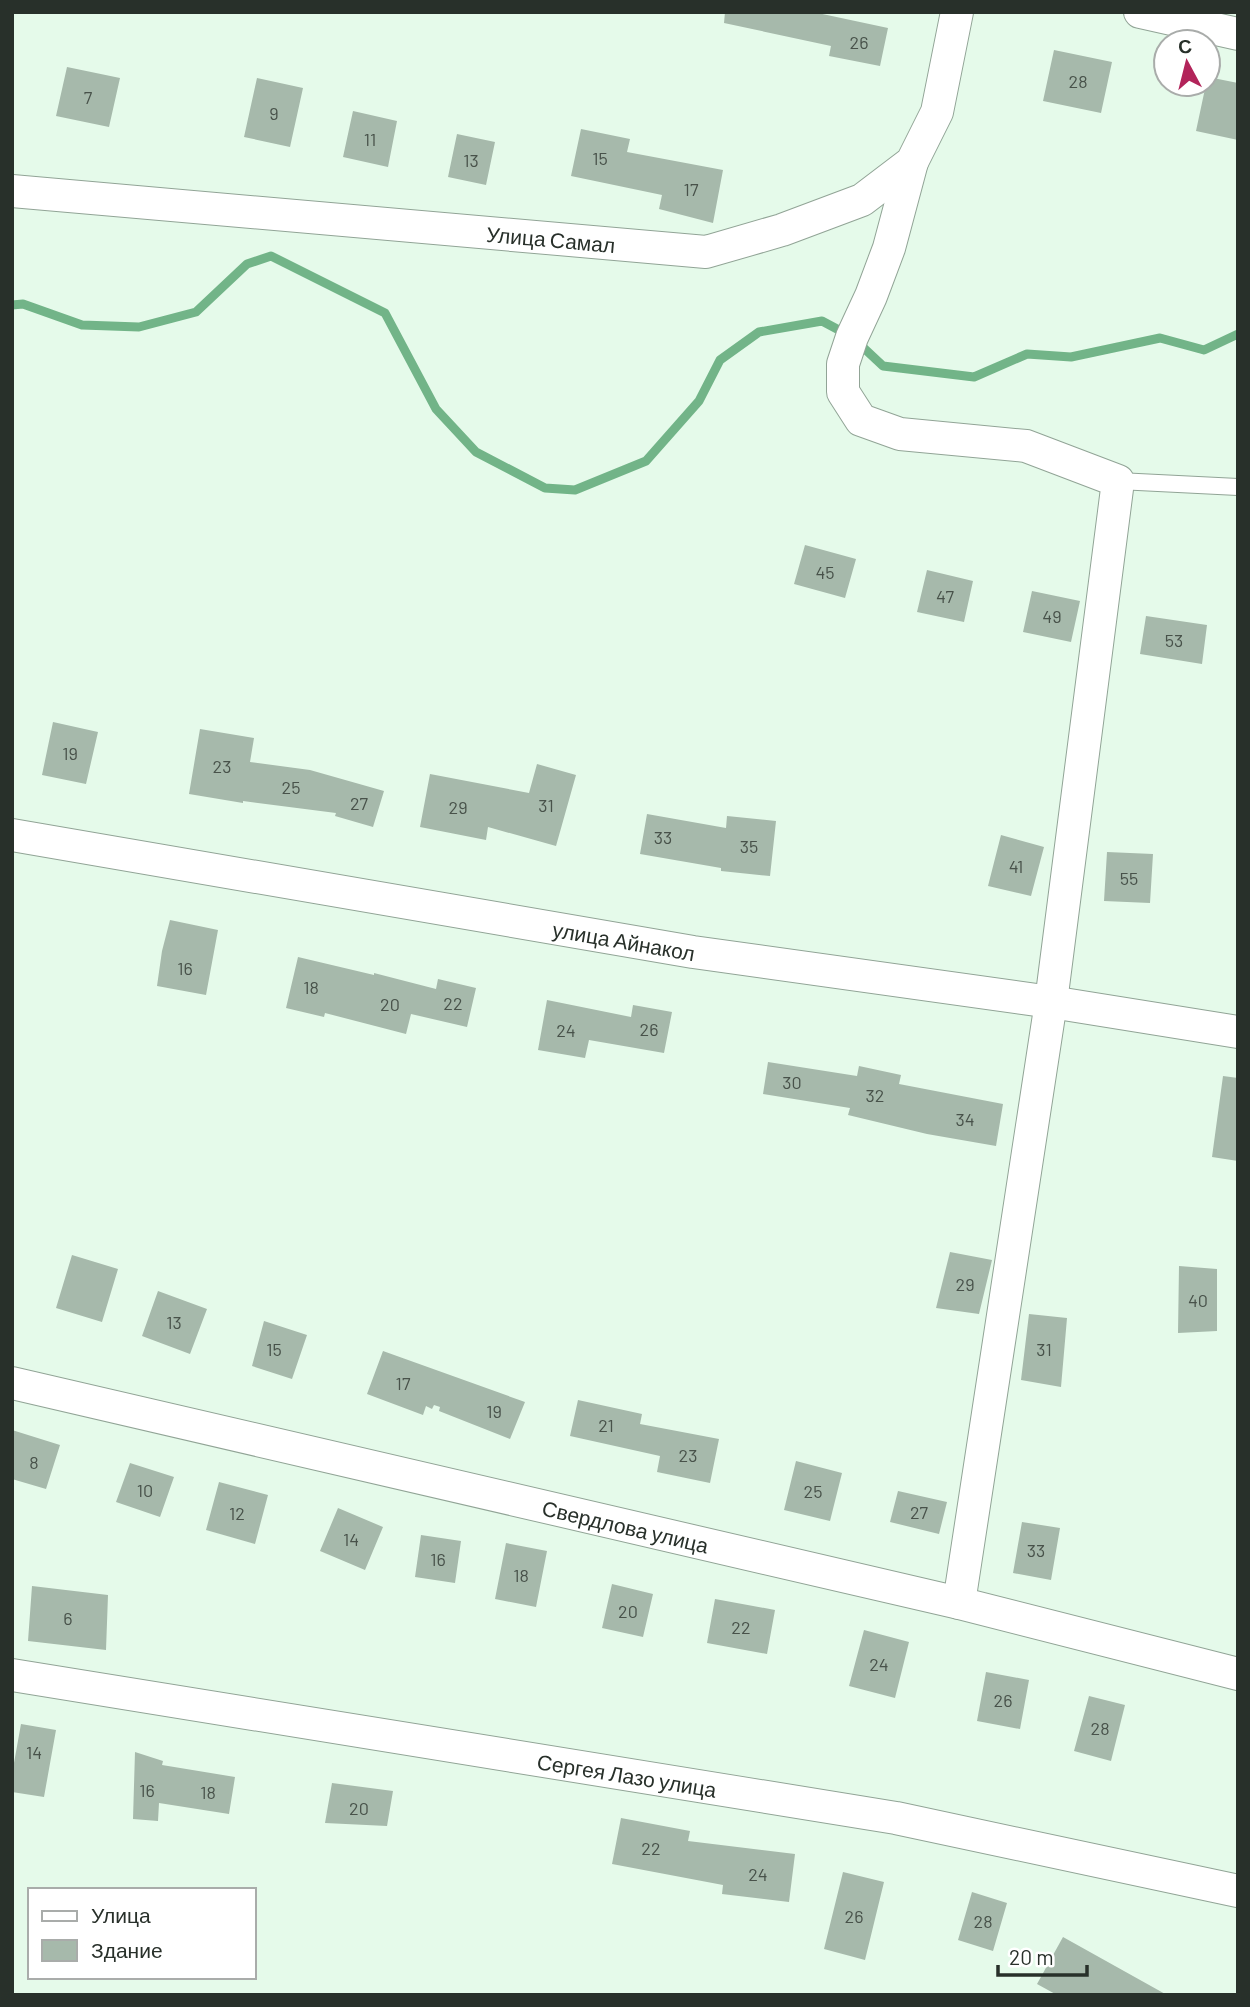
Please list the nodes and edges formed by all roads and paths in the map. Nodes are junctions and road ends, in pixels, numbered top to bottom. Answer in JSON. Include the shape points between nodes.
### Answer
{"nodes":[{"id":1,"x":957,"y":12,"type":"edge"},
{"id":2,"x":1140,"y":12,"type":"edge"},
{"id":3,"x":1238,"y":34,"type":"edge"},
{"id":4,"x":912,"y":162,"type":"junction"},
{"id":5,"x":12,"y":191,"type":"edge"},
{"id":6,"x":1118,"y":481,"type":"junction"},
{"id":7,"x":1238,"y":486,"type":"edge"},
{"id":8,"x":12,"y":835,"type":"edge"},
{"id":9,"x":1051,"y":1002,"type":"junction"},
{"id":10,"x":1238,"y":1032,"type":"edge"},
{"id":11,"x":12,"y":1383,"type":"edge"},
{"id":12,"x":960,"y":1603,"type":"junction"},
{"id":13,"x":1238,"y":1674,"type":"edge"},
{"id":14,"x":12,"y":1675,"type":"edge"},
{"id":15,"x":1238,"y":1891,"type":"edge"}],
"edges":[{"from":1,"to":4,"type":"street","name":"Улица Самал","via":[[937,112]]},
{"from":2,"to":3,"type":"street"},
{"from":4,"to":5,"type":"street","name":"Улица Самал","via":[[862,200],[706,252]]},
{"from":4,"to":6,"type":"street","via":[[889,248],[843,364],[843,393],[861,420],[900,434],[1026,446]]},
{"from":6,"to":7,"type":"lane"},
{"from":6,"to":9,"type":"street"},
{"from":8,"to":9,"type":"street","name":"улица Айнакол","via":[[693,952]]},
{"from":9,"to":10,"type":"street","name":"улица Айнакол"},
{"from":9,"to":12,"type":"street"},
{"from":11,"to":12,"type":"street","name":"Свердлова улица"},
{"from":12,"to":13,"type":"street","name":"Свердлова улица"},
{"from":14,"to":15,"type":"street","name":"Сергея Лазо улица","via":[[896,1818]]}]}
